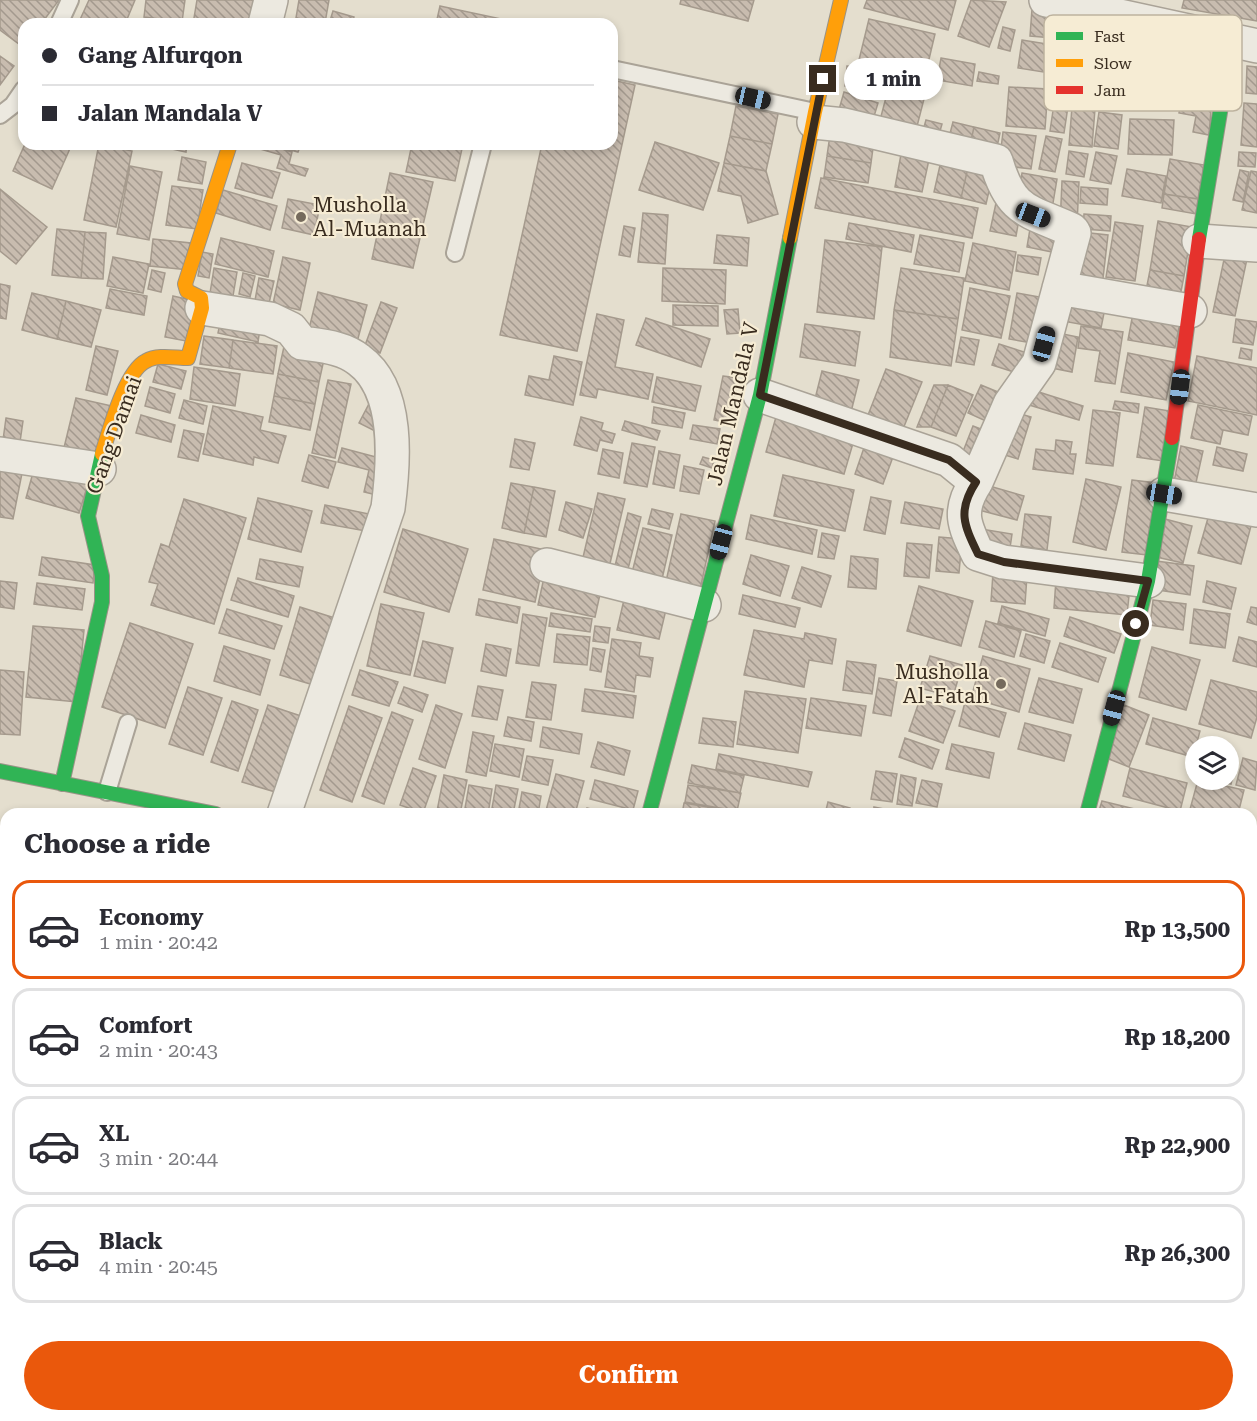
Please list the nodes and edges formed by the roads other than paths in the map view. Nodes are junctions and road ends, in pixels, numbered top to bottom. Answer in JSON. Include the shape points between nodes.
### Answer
{"nodes":[{"id":1,"x":70,"y":0,"type":"edge"},
{"id":2,"x":271,"y":0,"type":"edge"},
{"id":3,"x":841,"y":0,"type":"edge"},
{"id":4,"x":1046,"y":0,"type":"edge"},
{"id":5,"x":1115,"y":15,"type":"edge"},
{"id":6,"x":62,"y":18,"type":"edge"},
{"id":7,"x":266,"y":18,"type":"edge"},
{"id":8,"x":618,"y":70,"type":"edge"},
{"id":9,"x":18,"y":97,"type":"edge"},
{"id":10,"x":1229,"y":111,"type":"edge"},
{"id":11,"x":0,"y":114,"type":"edge"},
{"id":12,"x":814,"y":117,"type":"junction"},
{"id":13,"x":229,"y":150,"type":"edge"},
{"id":14,"x":481,"y":150,"type":"edge"},
{"id":15,"x":1199,"y":242,"type":"junction"},
{"id":16,"x":1257,"y":245,"type":"edge"},
{"id":17,"x":455,"y":253,"type":"dead end"},
{"id":18,"x":1059,"y":288,"type":"junction"},
{"id":19,"x":202,"y":308,"type":"junction"},
{"id":20,"x":1190,"y":311,"type":"junction"},
{"id":21,"x":760,"y":395,"type":"junction"},
{"id":22,"x":0,"y":454,"type":"edge"},
{"id":23,"x":99,"y":469,"type":"junction"},
{"id":24,"x":976,"y":482,"type":"junction"},
{"id":25,"x":1164,"y":494,"type":"junction"},
{"id":26,"x":1257,"y":510,"type":"edge"},
{"id":27,"x":547,"y":564,"type":"dead end"},
{"id":28,"x":1148,"y":581,"type":"junction"},
{"id":29,"x":704,"y":605,"type":"junction"},
{"id":30,"x":128,"y":723,"type":"dead end"},
{"id":31,"x":0,"y":771,"type":"edge"},
{"id":32,"x":62,"y":784,"type":"junction"},
{"id":33,"x":107,"y":792,"type":"junction"},
{"id":34,"x":186,"y":808,"type":"edge"},
{"id":35,"x":286,"y":808,"type":"edge"},
{"id":36,"x":651,"y":808,"type":"edge"},
{"id":37,"x":1088,"y":808,"type":"edge"}],
"edges":[{"from":1,"to":6,"type":"lane"},
{"from":2,"to":7,"type":"street"},
{"from":3,"to":12,"type":"street","name":"Jalan Mandala V"},
{"from":4,"to":5,"type":"street"},
{"from":8,"to":12,"type":"lane"},
{"from":9,"to":11,"type":"lane"},
{"from":10,"to":15,"type":"street"},
{"from":12,"to":18,"type":"street","via":[[996,161],[1003,186],[1016,203],[1074,233]]},
{"from":12,"to":21,"type":"street","name":"Jalan Mandala V"},
{"from":13,"to":19,"type":"street","via":[[185,284],[187,291],[201,298]]},
{"from":14,"to":17,"type":"lane"},
{"from":15,"to":16,"type":"street"},
{"from":15,"to":20,"type":"street"},
{"from":18,"to":20,"type":"street"},
{"from":18,"to":24,"type":"street","via":[[1039,363],[1010,404]]},
{"from":19,"to":23,"type":"street","name":"Gang Damai","via":[[188,358],[155,357],[140,365],[123,396]]},
{"from":19,"to":35,"type":"street","via":[[270,319],[291,329],[302,343],[338,349],[358,358],[369,368],[384,395],[394,442],[388,508]]},
{"from":20,"to":25,"type":"street"},
{"from":21,"to":24,"type":"street","via":[[949,460]]},
{"from":21,"to":29,"type":"street","name":"Jalan Mandala V"},
{"from":22,"to":23,"type":"street"},
{"from":23,"to":32,"type":"street","name":"Gang Damai","via":[[88,512],[89,529],[103,573],[103,596]]},
{"from":24,"to":28,"type":"street","via":[[964,506],[966,529],[978,554],[1004,562]]},
{"from":25,"to":26,"type":"street"},
{"from":25,"to":28,"type":"street"},
{"from":27,"to":29,"type":"street"},
{"from":28,"to":37,"type":"street"},
{"from":29,"to":36,"type":"street","name":"Jalan Mandala V"},
{"from":30,"to":33,"type":"lane"},
{"from":31,"to":32,"type":"street"},
{"from":32,"to":33,"type":"street"},
{"from":33,"to":34,"type":"street"}]}
